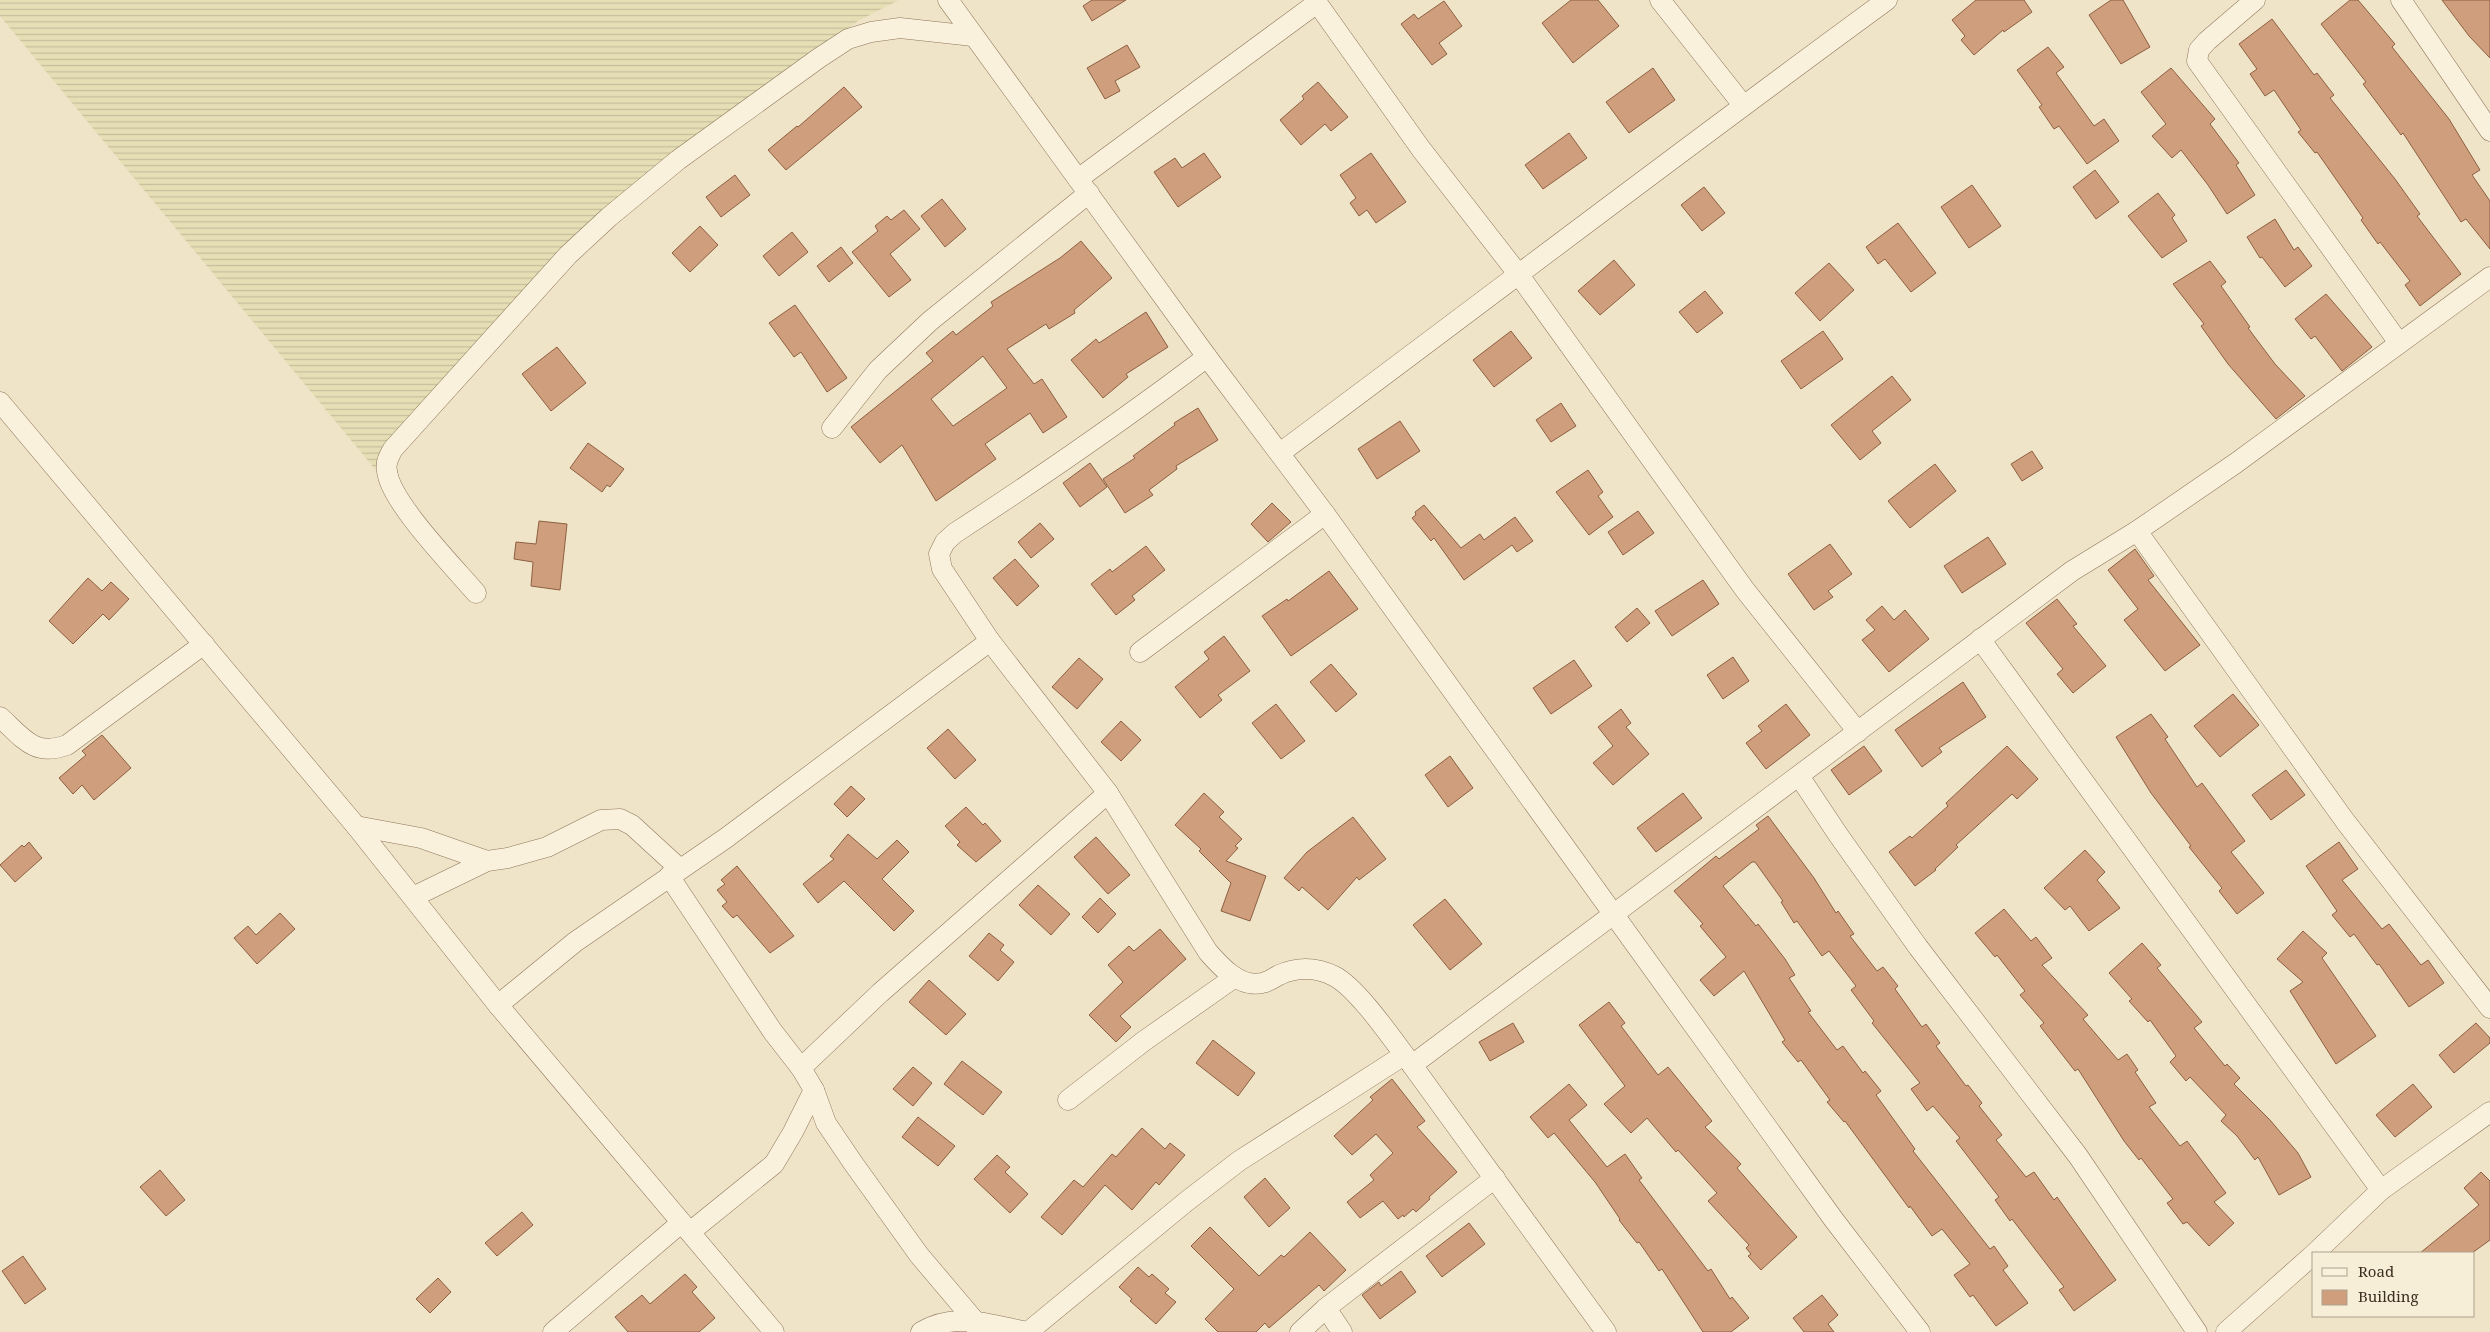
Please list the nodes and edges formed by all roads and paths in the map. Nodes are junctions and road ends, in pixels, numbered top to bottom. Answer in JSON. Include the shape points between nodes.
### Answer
{"nodes":[{"id":1,"x":948,"y":0,"type":"edge"},
{"id":2,"x":1660,"y":0,"type":"edge"},
{"id":3,"x":1887,"y":0,"type":"edge"},
{"id":4,"x":2255,"y":0,"type":"edge"},
{"id":5,"x":2401,"y":0,"type":"edge"},
{"id":6,"x":1316,"y":2,"type":"edge"},
{"id":7,"x":973,"y":36,"type":"junction"},
{"id":8,"x":1743,"y":105,"type":"junction"},
{"id":9,"x":2490,"y":131,"type":"edge"},
{"id":10,"x":1083,"y":186,"type":"junction"},
{"id":11,"x":1519,"y":275,"type":"junction"},
{"id":12,"x":2490,"y":277,"type":"edge"},
{"id":13,"x":2398,"y":343,"type":"junction"},
{"id":14,"x":1207,"y":357,"type":"junction"},
{"id":15,"x":0,"y":402,"type":"edge"},
{"id":16,"x":832,"y":428,"type":"dead end"},
{"id":17,"x":1280,"y":453,"type":"junction"},
{"id":18,"x":1325,"y":514,"type":"junction"},
{"id":19,"x":2137,"y":530,"type":"junction"},
{"id":20,"x":476,"y":593,"type":"dead end"},
{"id":21,"x":1980,"y":639,"type":"junction"},
{"id":22,"x":990,"y":641,"type":"junction"},
{"id":23,"x":204,"y":644,"type":"junction"},
{"id":24,"x":1140,"y":652,"type":"dead end"},
{"id":25,"x":0,"y":717,"type":"edge"},
{"id":26,"x":1858,"y":732,"type":"junction"},
{"id":27,"x":1799,"y":776,"type":"junction"},
{"id":28,"x":1108,"y":793,"type":"junction"},
{"id":29,"x":356,"y":826,"type":"junction"},
{"id":30,"x":488,"y":861,"type":"junction"},
{"id":31,"x":675,"y":872,"type":"junction"},
{"id":32,"x":413,"y":897,"type":"junction"},
{"id":33,"x":1615,"y":913,"type":"junction"},
{"id":34,"x":1235,"y":977,"type":"junction"},
{"id":35,"x":498,"y":1005,"type":"junction"},
{"id":36,"x":2490,"y":1008,"type":"edge"},
{"id":37,"x":1408,"y":1060,"type":"junction"},
{"id":38,"x":801,"y":1068,"type":"junction"},
{"id":39,"x":814,"y":1090,"type":"junction"},
{"id":40,"x":1068,"y":1100,"type":"dead end"},
{"id":41,"x":2490,"y":1112,"type":"edge"},
{"id":42,"x":1495,"y":1178,"type":"junction"},
{"id":43,"x":2381,"y":1190,"type":"junction"},
{"id":44,"x":686,"y":1227,"type":"junction"},
{"id":45,"x":2316,"y":1252,"type":"edge"},
{"id":46,"x":2312,"y":1256,"type":"edge"},
{"id":47,"x":1326,"y":1308,"type":"junction"},
{"id":48,"x":976,"y":1326,"type":"edge"},
{"id":49,"x":553,"y":1332,"type":"edge"},
{"id":50,"x":774,"y":1332,"type":"edge"},
{"id":51,"x":921,"y":1332,"type":"edge"},
{"id":52,"x":1028,"y":1332,"type":"edge"},
{"id":53,"x":1300,"y":1332,"type":"edge"},
{"id":54,"x":1342,"y":1332,"type":"edge"},
{"id":55,"x":1606,"y":1332,"type":"edge"},
{"id":56,"x":1920,"y":1332,"type":"edge"},
{"id":57,"x":2197,"y":1332,"type":"edge"},
{"id":58,"x":2226,"y":1332,"type":"edge"}],
"edges":[{"from":1,"to":7,"type":"street"},
{"from":2,"to":8,"type":"street"},
{"from":3,"to":8,"type":"street"},
{"from":4,"to":13,"type":"street","via":[[2207,41],[2199,50],[2197,62]]},
{"from":5,"to":9,"type":"street"},
{"from":6,"to":10,"type":"street"},
{"from":6,"to":11,"type":"street","via":[[1422,149]]},
{"from":7,"to":10,"type":"street"},
{"from":7,"to":20,"type":"street","via":[[900,28],[871,32],[848,39],[819,58],[678,160],[609,217],[568,255],[392,449],[386,471],[391,488]]},
{"from":8,"to":11,"type":"street"},
{"from":10,"to":14,"type":"street"},
{"from":10,"to":16,"type":"street","via":[[878,370]]},
{"from":11,"to":17,"type":"street"},
{"from":11,"to":26,"type":"street","via":[[1746,590]]},
{"from":12,"to":13,"type":"street"},
{"from":13,"to":19,"type":"street","via":[[2236,463]]},
{"from":14,"to":17,"type":"street"},
{"from":14,"to":22,"type":"street","via":[[945,542],[939,554],[942,569]]},
{"from":15,"to":23,"type":"street"},
{"from":17,"to":18,"type":"street"},
{"from":18,"to":24,"type":"street"},
{"from":18,"to":33,"type":"street"},
{"from":19,"to":21,"type":"street","via":[[2072,572]]},
{"from":19,"to":36,"type":"street","via":[[2345,821]]},
{"from":21,"to":26,"type":"street"},
{"from":21,"to":43,"type":"street"},
{"from":22,"to":28,"type":"street"},
{"from":22,"to":31,"type":"street","via":[[726,838]]},
{"from":23,"to":25,"type":"street","via":[[67,744],[53,750],[31,744]]},
{"from":23,"to":29,"type":"street"},
{"from":26,"to":27,"type":"street"},
{"from":27,"to":33,"type":"street"},
{"from":27,"to":57,"type":"street","via":[[1912,940],[2078,1156]]},
{"from":28,"to":34,"type":"street","via":[[1208,952]]},
{"from":28,"to":38,"type":"street","via":[[880,993]]},
{"from":29,"to":30,"type":"street","via":[[421,838]]},
{"from":29,"to":32,"type":"street"},
{"from":30,"to":31,"type":"street","via":[[547,847],[601,820],[620,819],[632,825]]},
{"from":30,"to":32,"type":"street"},
{"from":31,"to":35,"type":"street","via":[[575,942]]},
{"from":31,"to":38,"type":"street","via":[[773,1032]]},
{"from":32,"to":35,"type":"street"},
{"from":33,"to":37,"type":"street"},
{"from":33,"to":56,"type":"street","via":[[1834,1220]]},
{"from":34,"to":37,"type":"street","via":[[1262,983],[1294,969],[1335,976],[1355,994]]},
{"from":34,"to":40,"type":"street"},
{"from":35,"to":44,"type":"street"},
{"from":37,"to":42,"type":"street"},
{"from":37,"to":52,"type":"street","via":[[1239,1161]]},
{"from":38,"to":39,"type":"street"},
{"from":39,"to":44,"type":"street","via":[[774,1164]]},
{"from":39,"to":48,"type":"street","via":[[826,1123],[853,1163],[919,1255]]},
{"from":41,"to":43,"type":"street"},
{"from":42,"to":47,"type":"street"},
{"from":42,"to":55,"type":"street"},
{"from":43,"to":45,"type":"street"},
{"from":44,"to":49,"type":"street"},
{"from":44,"to":50,"type":"street"},
{"from":46,"to":58,"type":"street"},
{"from":47,"to":53,"type":"street"},
{"from":47,"to":54,"type":"street"},
{"from":48,"to":51,"type":"street","via":[[945,1322]]},
{"from":48,"to":52,"type":"street"}]}
